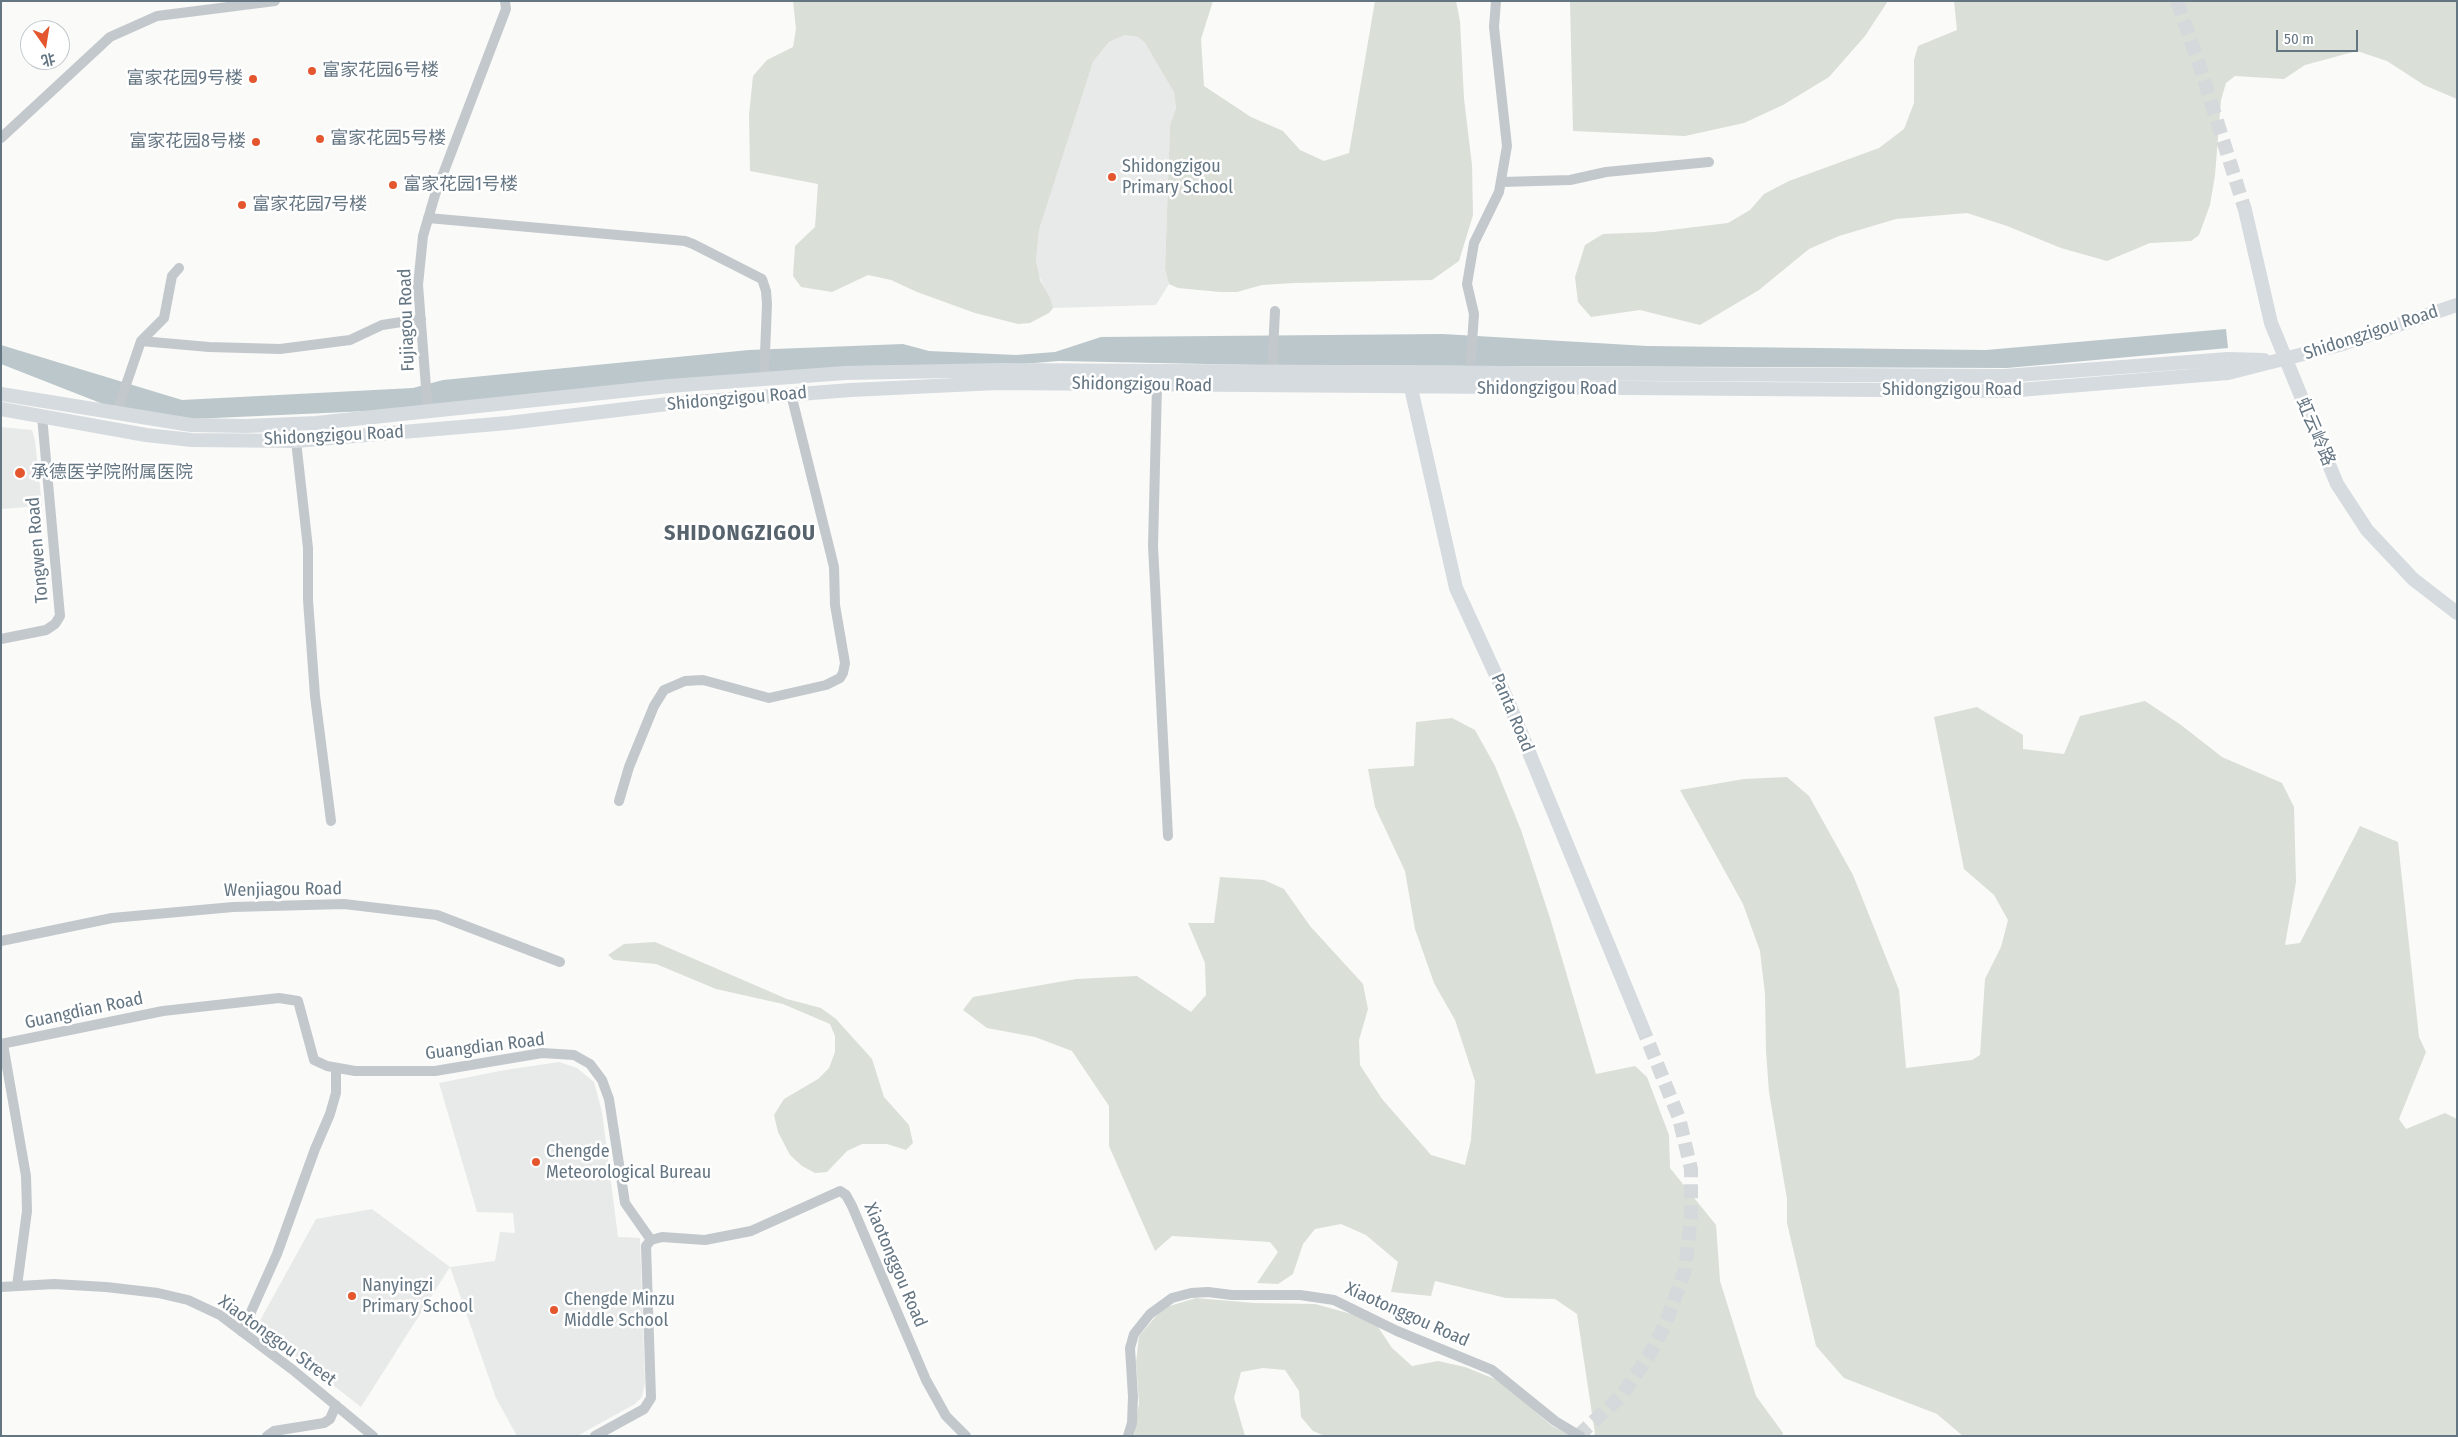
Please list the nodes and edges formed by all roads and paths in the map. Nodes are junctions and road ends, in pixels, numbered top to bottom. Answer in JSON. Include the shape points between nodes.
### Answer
{"nodes":[{"id":1,"x":275,"y":1,"type":"edge"},
{"id":2,"x":505,"y":1,"type":"edge"},
{"id":3,"x":1496,"y":1,"type":"edge"},
{"id":4,"x":1,"y":138,"type":"edge"},
{"id":5,"x":1708,"y":162,"type":"dead end"},
{"id":6,"x":1502,"y":182,"type":"junction"},
{"id":7,"x":2245,"y":210,"type":"tunnel mouth"},
{"id":8,"x":428,"y":218,"type":"junction"},
{"id":9,"x":178,"y":268,"type":"dead end"},
{"id":10,"x":2457,"y":305,"type":"edge"},
{"id":11,"x":1275,"y":311,"type":"dead end"},
{"id":12,"x":421,"y":319,"type":"junction"},
{"id":13,"x":141,"y":341,"type":"junction"},
{"id":14,"x":2285,"y":360,"type":"junction"},
{"id":15,"x":1272,"y":369,"type":"junction"},
{"id":16,"x":1471,"y":370,"type":"junction"},
{"id":17,"x":764,"y":378,"type":"junction"},
{"id":18,"x":1157,"y":386,"type":"junction"},
{"id":19,"x":1411,"y":388,"type":"junction"},
{"id":20,"x":1,"y":394,"type":"edge"},
{"id":21,"x":791,"y":394,"type":"junction"},
{"id":22,"x":1,"y":409,"type":"edge"},
{"id":23,"x":428,"y":410,"type":"junction"},
{"id":24,"x":117,"y":411,"type":"junction"},
{"id":25,"x":42,"y":416,"type":"junction"},
{"id":26,"x":296,"y":441,"type":"junction"},
{"id":27,"x":2457,"y":613,"type":"edge"},
{"id":28,"x":1,"y":639,"type":"edge"},
{"id":29,"x":619,"y":801,"type":"dead end"},
{"id":30,"x":331,"y":821,"type":"dead end"},
{"id":31,"x":1168,"y":836,"type":"dead end"},
{"id":32,"x":1,"y":941,"type":"edge"},
{"id":33,"x":560,"y":962,"type":"dead end"},
{"id":34,"x":1644,"y":1029,"type":"tunnel mouth"},
{"id":35,"x":2,"y":1044,"type":"edge"},
{"id":36,"x":336,"y":1068,"type":"junction"},
{"id":37,"x":651,"y":1240,"type":"junction"},
{"id":38,"x":17,"y":1286,"type":"junction"},
{"id":39,"x":1,"y":1287,"type":"edge"},
{"id":40,"x":242,"y":1332,"type":"junction"},
{"id":41,"x":336,"y":1405,"type":"junction"},
{"id":42,"x":267,"y":1436,"type":"edge"},
{"id":43,"x":373,"y":1436,"type":"edge"},
{"id":44,"x":595,"y":1436,"type":"edge"},
{"id":45,"x":966,"y":1436,"type":"edge"},
{"id":46,"x":1128,"y":1436,"type":"edge"},
{"id":47,"x":1580,"y":1436,"type":"edge"}],
"edges":[{"from":1,"to":4,"type":"street","via":[[157,16],[110,37]]},
{"from":2,"to":8,"type":"street","name":"Fujiagou Road","via":[[504,15]]},
{"from":3,"to":6,"type":"street","via":[[1494,27],[1507,146]]},
{"from":5,"to":6,"type":"street","via":[[1606,172],[1570,180]]},
{"from":6,"to":16,"type":"street","via":[[1473,251],[1467,284],[1474,314]]},
{"from":7,"to":14,"type":"main road","name":"虹云岭路","via":[[2271,323]]},
{"from":8,"to":12,"type":"street","name":"Fujiagou Road","via":[[418,286]]},
{"from":8,"to":17,"type":"street","via":[[686,241],[762,279],[767,304]]},
{"from":9,"to":13,"type":"street","via":[[172,276],[164,318]]},
{"from":10,"to":14,"type":"main road","name":"Shidongzigou Road"},
{"from":11,"to":15,"type":"street"},
{"from":12,"to":13,"type":"street","via":[[382,325],[350,340],[280,349],[209,348]]},
{"from":12,"to":23,"type":"street","name":"Fujiagou Road"},
{"from":13,"to":24,"type":"street"},
{"from":14,"to":16,"type":"main road","name":"Shidongzigou Road","via":[[2228,359],[2004,376]]},
{"from":14,"to":19,"type":"main road","name":"Shidongzigou Road","via":[[2228,373],[2006,391]]},
{"from":14,"to":27,"type":"main road","name":"虹云岭路","via":[[2337,484],[2366,530],[2413,579]]},
{"from":15,"to":16,"type":"main road","name":"Shidongzigou Road"},
{"from":15,"to":17,"type":"main road","name":"Shidongzigou Road","via":[[1000,370]]},
{"from":17,"to":23,"type":"main road","name":"Shidongzigou Road"},
{"from":18,"to":19,"type":"main road","name":"Shidongzigou Road"},
{"from":18,"to":21,"type":"main road","name":"Shidongzigou Road","via":[[997,383]]},
{"from":18,"to":31,"type":"street","via":[[1153,546]]},
{"from":19,"to":34,"type":"main road","name":"Panta Road","via":[[1456,588],[1507,699]]},
{"from":20,"to":24,"type":"main road","name":"Shidongzigou Road"},
{"from":21,"to":26,"type":"main road","name":"Shidongzigou Road"},
{"from":21,"to":29,"type":"street","via":[[834,567],[835,605],[845,663],[843,673],[826,685],[769,698],[703,680],[685,682],[664,690],[629,767]]},
{"from":22,"to":25,"type":"main road","name":"Shidongzigou Road"},
{"from":23,"to":24,"type":"main road","name":"Shidongzigou Road","via":[[316,423],[246,426],[191,425]]},
{"from":25,"to":26,"type":"main road","name":"Shidongzigou Road","via":[[192,440]]},
{"from":25,"to":28,"type":"street","name":"Tongwen Road","via":[[60,616],[46,630]]},
{"from":26,"to":30,"type":"street","via":[[308,548],[315,696]]},
{"from":32,"to":33,"type":"street","name":"Wenjiagou Road","via":[[112,918],[233,907],[344,904],[437,915]]},
{"from":35,"to":36,"type":"street","name":"Guangdian Road","via":[[163,1011],[279,998],[298,1001],[314,1060]]},
{"from":35,"to":38,"type":"street","via":[[26,1176],[28,1211]]},
{"from":36,"to":37,"type":"street","name":"Guangdian Road","via":[[435,1071],[542,1053],[582,1058],[597,1070],[609,1099],[625,1203]]},
{"from":36,"to":40,"type":"street","via":[[336,1093],[330,1114],[277,1254]]},
{"from":37,"to":44,"type":"street","via":[[646,1246],[651,1398],[644,1410]]},
{"from":37,"to":45,"type":"street","name":"Xiaotonggou Road","via":[[662,1237],[705,1240],[751,1231],[840,1191],[852,1206],[926,1380],[946,1416]]},
{"from":38,"to":39,"type":"street","name":"Xiaotonggou Street"},
{"from":38,"to":40,"type":"street","name":"Xiaotonggou Street","via":[[54,1284],[158,1293],[188,1300],[220,1315]]},
{"from":40,"to":41,"type":"street","name":"Xiaotonggou Street"},
{"from":41,"to":42,"type":"street","via":[[330,1419],[324,1423],[274,1430]]},
{"from":41,"to":43,"type":"street","name":"Xiaotonggou Street"},
{"from":46,"to":47,"type":"street","name":"Xiaotonggou Road","via":[[1133,1397],[1130,1348],[1134,1334],[1150,1314],[1172,1298],[1208,1292],[1300,1295],[1334,1300],[1397,1331],[1492,1370],[1555,1421]]}]}
